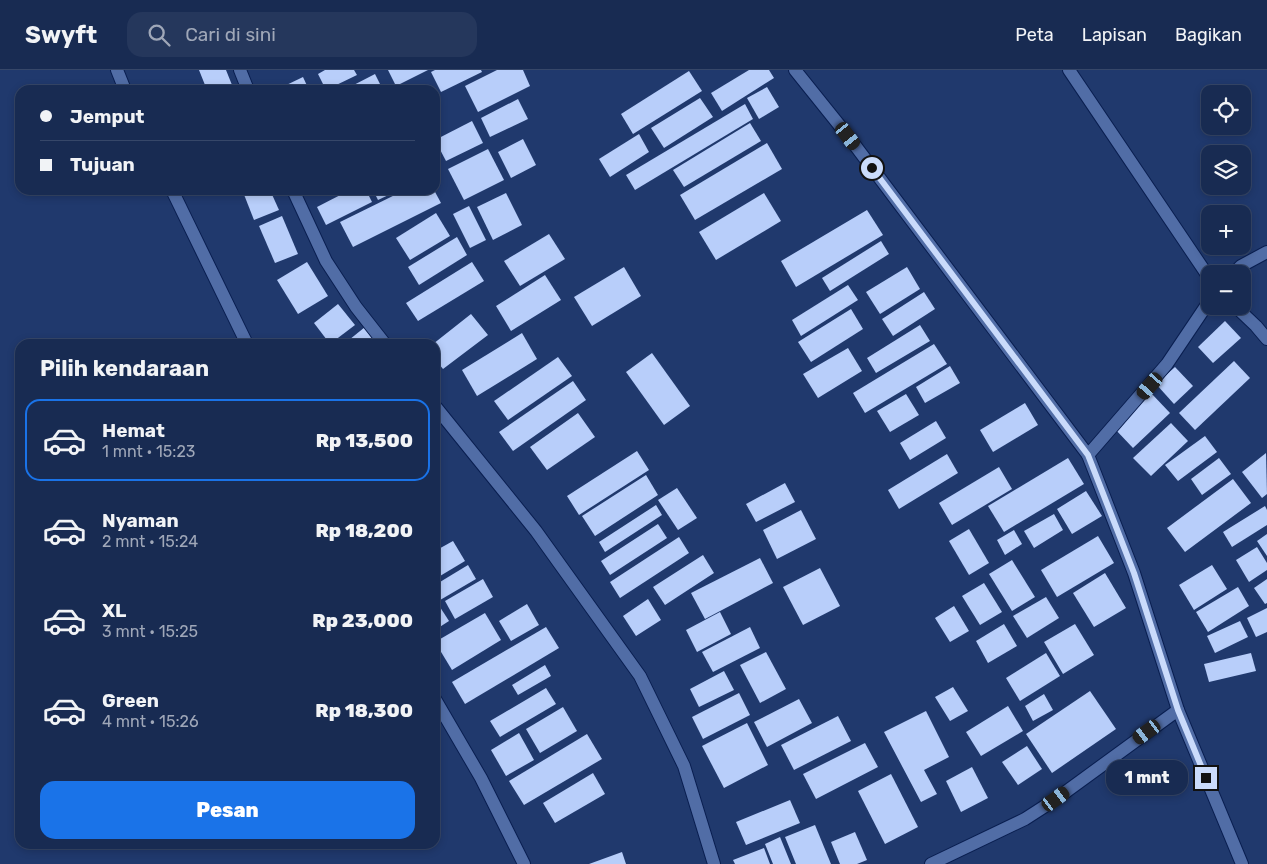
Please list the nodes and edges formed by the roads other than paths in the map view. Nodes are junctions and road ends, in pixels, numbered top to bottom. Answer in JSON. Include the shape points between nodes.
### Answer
{"nodes":[{"id":1,"x":117,"y":70,"type":"edge"},
{"id":2,"x":240,"y":70,"type":"edge"},
{"id":3,"x":796,"y":70,"type":"edge"},
{"id":4,"x":1069,"y":70,"type":"edge"},
{"id":5,"x":123,"y":85,"type":"edge"},
{"id":6,"x":246,"y":85,"type":"edge"},
{"id":7,"x":174,"y":195,"type":"edge"},
{"id":8,"x":295,"y":195,"type":"edge"},
{"id":9,"x":1267,"y":252,"type":"edge"},
{"id":10,"x":1243,"y":265,"type":"edge"},
{"id":11,"x":1201,"y":267,"type":"edge"},
{"id":12,"x":1201,"y":313,"type":"edge"},
{"id":13,"x":1244,"y":315,"type":"edge"},
{"id":14,"x":245,"y":339,"type":"edge"},
{"id":15,"x":381,"y":339,"type":"edge"},
{"id":16,"x":1267,"y":339,"type":"edge"},
{"id":17,"x":440,"y":412,"type":"edge"},
{"id":18,"x":1088,"y":455,"type":"junction"},
{"id":19,"x":440,"y":708,"type":"edge"},
{"id":20,"x":1178,"y":710,"type":"junction"},
{"id":21,"x":522,"y":861,"type":"edge"},
{"id":22,"x":509,"y":864,"type":"edge"},
{"id":23,"x":714,"y":864,"type":"edge"},
{"id":24,"x":931,"y":864,"type":"edge"},
{"id":25,"x":1242,"y":864,"type":"edge"}],
"edges":[{"from":1,"to":5,"type":"street"},
{"from":2,"to":6,"type":"street"},
{"from":3,"to":18,"type":"street"},
{"from":4,"to":11,"type":"street"},
{"from":7,"to":14,"type":"street"},
{"from":8,"to":15,"type":"street","via":[[326,261]]},
{"from":9,"to":10,"type":"street"},
{"from":12,"to":18,"type":"street","via":[[1167,364]]},
{"from":13,"to":16,"type":"street"},
{"from":17,"to":23,"type":"street","via":[[536,531],[640,676],[684,766]]},
{"from":18,"to":20,"type":"street","via":[[1134,573]]},
{"from":19,"to":21,"type":"street","via":[[481,778]]},
{"from":20,"to":24,"type":"street","via":[[1025,819]]},
{"from":20,"to":25,"type":"street"},
{"from":21,"to":22,"type":"street"}]}
